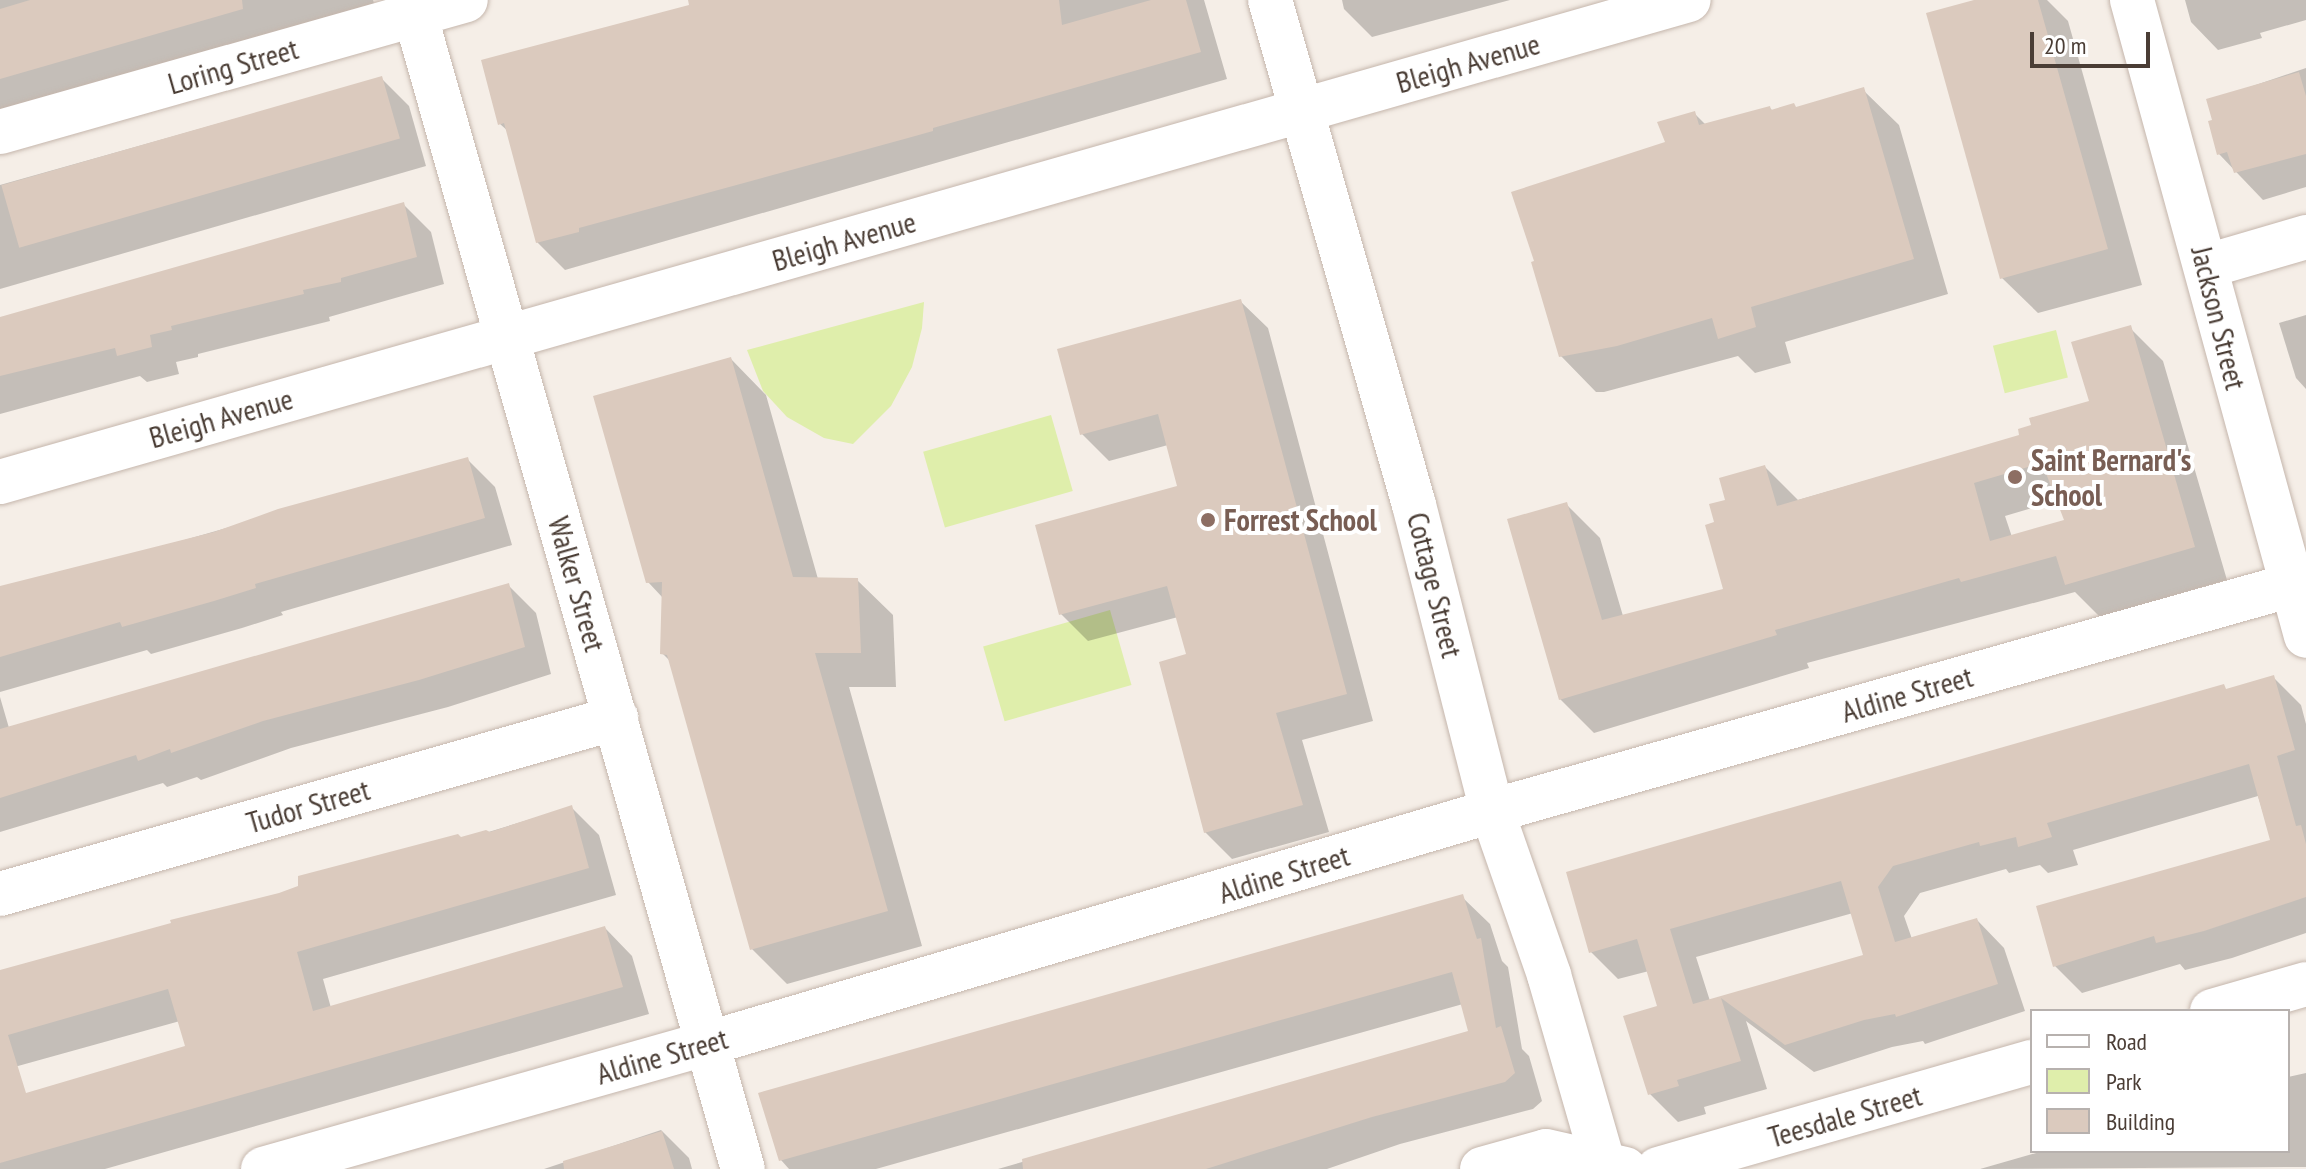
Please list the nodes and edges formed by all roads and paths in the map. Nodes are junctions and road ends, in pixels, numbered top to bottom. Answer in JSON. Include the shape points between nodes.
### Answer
{"nodes":[{"id":1,"x":466,"y":0,"type":"edge"},
{"id":2,"x":1270,"y":0,"type":"edge"},
{"id":3,"x":1689,"y":0,"type":"edge"},
{"id":4,"x":2132,"y":0,"type":"edge"},
{"id":5,"x":413,"y":7,"type":"edge"},
{"id":6,"x":1302,"y":110,"type":"junction"},
{"id":7,"x":0,"y":132,"type":"edge"},
{"id":8,"x":2306,"y":237,"type":"edge"},
{"id":9,"x":2207,"y":266,"type":"junction"},
{"id":10,"x":506,"y":337,"type":"junction"},
{"id":11,"x":0,"y":482,"type":"edge"},
{"id":12,"x":2298,"y":583,"type":"edge"},
{"id":13,"x":2306,"y":636,"type":"edge"},
{"id":14,"x":616,"y":718,"type":"junction"},
{"id":15,"x":1492,"y":811,"type":"junction"},
{"id":16,"x":0,"y":894,"type":"edge"},
{"id":17,"x":2306,"y":984,"type":"edge"},
{"id":18,"x":2219,"y":1009,"type":"edge"},
{"id":19,"x":706,"y":1044,"type":"junction"},
{"id":20,"x":2030,"y":1063,"type":"edge"},
{"id":21,"x":1611,"y":1167,"type":"edge"},
{"id":22,"x":263,"y":1169,"type":"edge"},
{"id":23,"x":743,"y":1169,"type":"edge"},
{"id":24,"x":1482,"y":1169,"type":"edge"},
{"id":25,"x":1658,"y":1169,"type":"edge"}],
"edges":[{"from":1,"to":5,"type":"street","name":"Loring Street"},
{"from":2,"to":6,"type":"street","name":"Cottage Street"},
{"from":3,"to":6,"type":"street","name":"Bleigh Avenue"},
{"from":4,"to":9,"type":"street","name":"Jackson Street"},
{"from":5,"to":7,"type":"street","name":"Loring Street"},
{"from":5,"to":10,"type":"street","name":"Walker Street"},
{"from":6,"to":10,"type":"street","name":"Bleigh Avenue"},
{"from":6,"to":15,"type":"street","name":"Cottage Street","via":[[1414,505]]},
{"from":8,"to":9,"type":"street"},
{"from":9,"to":12,"type":"street","name":"Jackson Street","via":[[2247,429]]},
{"from":10,"to":11,"type":"street","name":"Bleigh Avenue"},
{"from":10,"to":14,"type":"street","name":"Walker Street"},
{"from":12,"to":13,"type":"street","name":"Jackson Street"},
{"from":12,"to":15,"type":"street","name":"Aldine Street"},
{"from":14,"to":16,"type":"street","name":"Tudor Street"},
{"from":14,"to":19,"type":"street","name":"Walker Street"},
{"from":15,"to":19,"type":"street","name":"Aldine Street"},
{"from":15,"to":21,"type":"street","name":"Cottage Street"},
{"from":17,"to":18,"type":"street"},
{"from":19,"to":22,"type":"street","name":"Aldine Street"},
{"from":19,"to":23,"type":"street","name":"Walker Street"},
{"from":20,"to":25,"type":"street","name":"Teesdale Street"},
{"from":21,"to":24,"type":"street","via":[[1546,1151]]}]}
